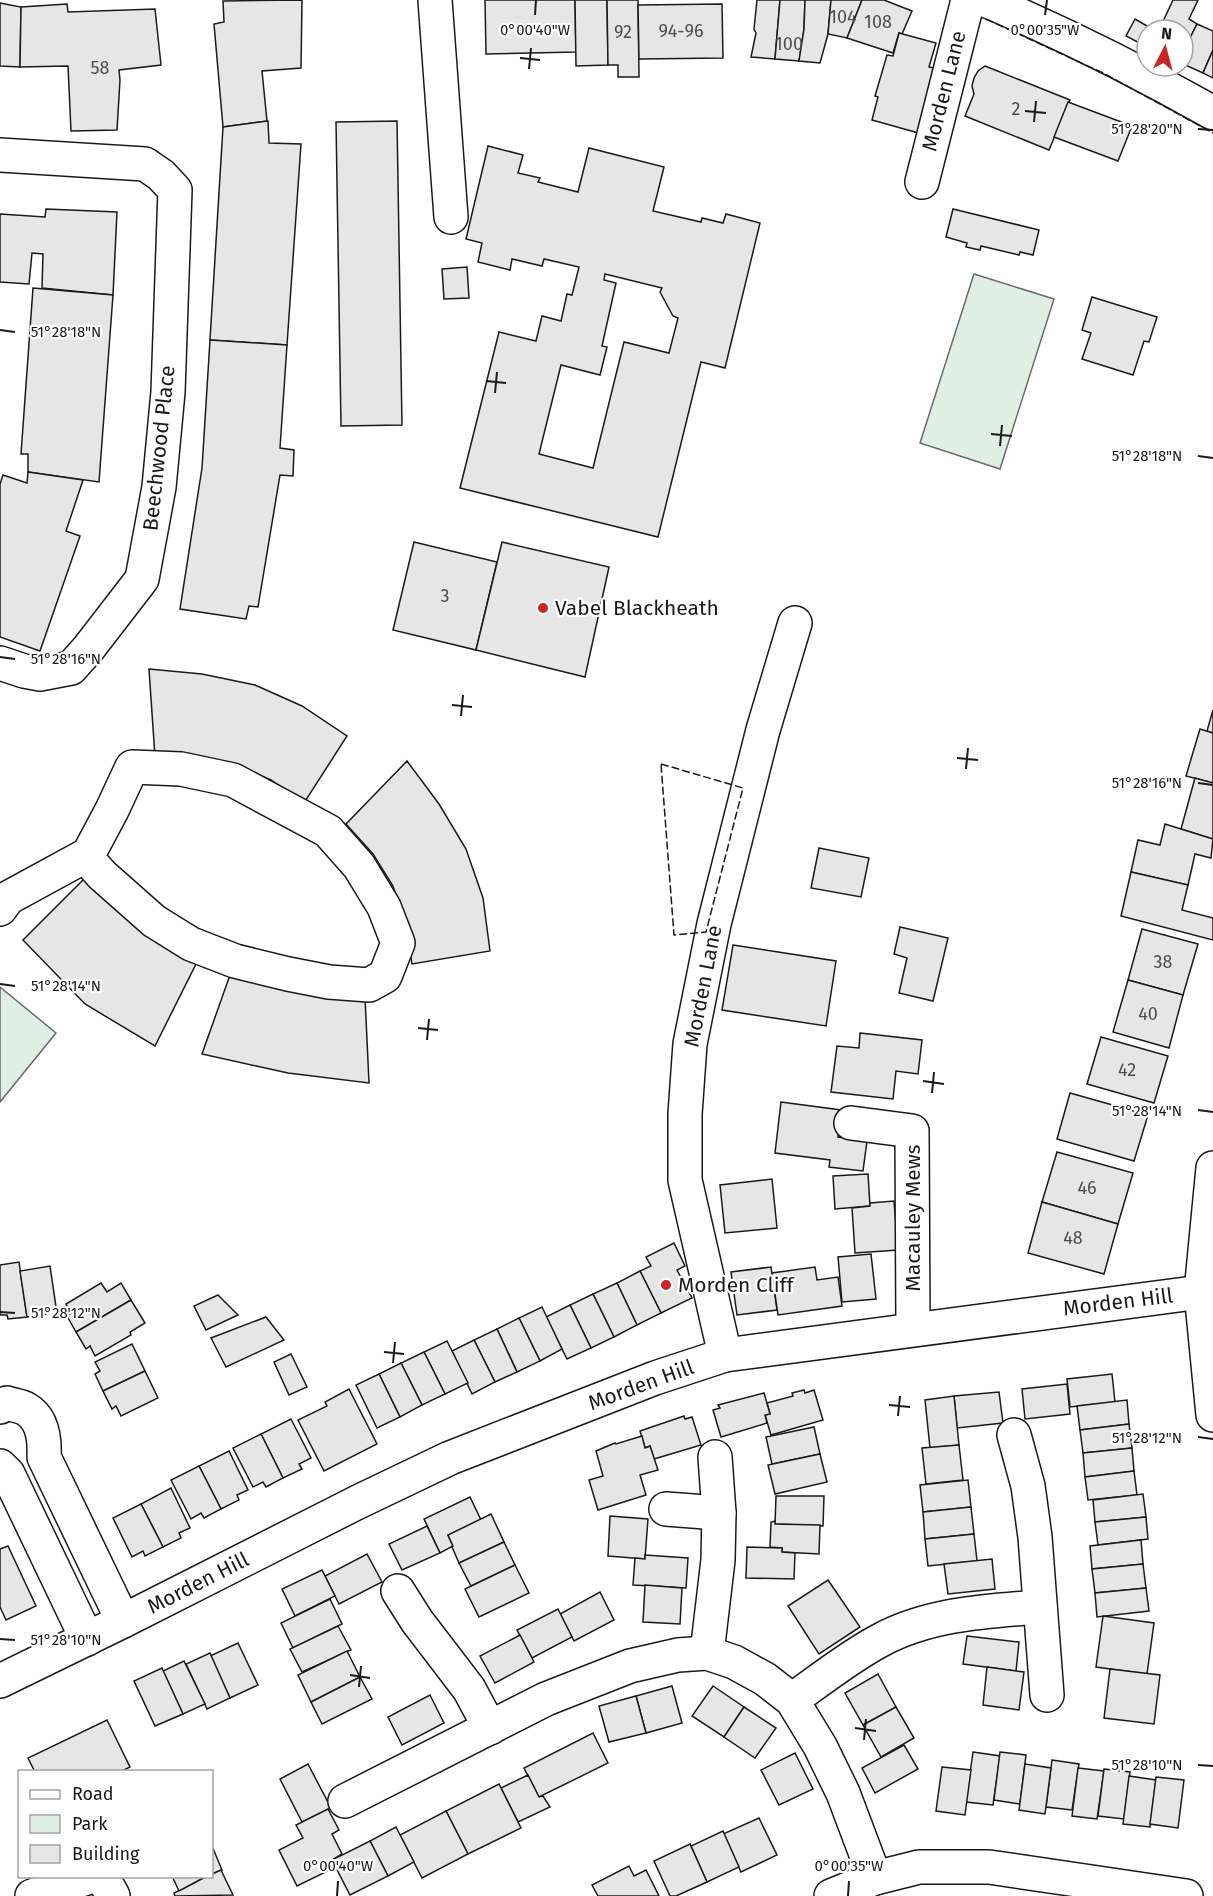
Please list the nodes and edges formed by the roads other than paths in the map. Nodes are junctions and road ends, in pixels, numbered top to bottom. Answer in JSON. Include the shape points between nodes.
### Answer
{"nodes":[{"id":1,"x":435,"y":0,"type":"edge"},
{"id":2,"x":968,"y":0,"type":"edge"},
{"id":3,"x":985,"y":0,"type":"edge"},
{"id":4,"x":1213,"y":113,"type":"edge"},
{"id":5,"x":0,"y":155,"type":"edge"},
{"id":6,"x":922,"y":182,"type":"dead end"},
{"id":7,"x":451,"y":217,"type":"dead end"},
{"id":8,"x":795,"y":622,"type":"dead end"},
{"id":9,"x":0,"y":663,"type":"edge"},
{"id":10,"x":85,"y":856,"type":"junction"},
{"id":11,"x":3,"y":900,"type":"edge"},
{"id":12,"x":851,"y":1123,"type":"dead end"},
{"id":13,"x":1213,"y":1168,"type":"edge"},
{"id":14,"x":1201,"y":1292,"type":"junction"},
{"id":15,"x":913,"y":1329,"type":"junction"},
{"id":16,"x":725,"y":1355,"type":"junction"},
{"id":17,"x":0,"y":1407,"type":"edge"},
{"id":18,"x":1213,"y":1415,"type":"edge"},
{"id":19,"x":1014,"y":1435,"type":"dead end"},
{"id":20,"x":715,"y":1457,"type":"dead end"},
{"id":21,"x":0,"y":1466,"type":"edge"},
{"id":22,"x":666,"y":1509,"type":"dead end"},
{"id":23,"x":719,"y":1513,"type":"junction"},
{"id":24,"x":398,"y":1591,"type":"dead end"},
{"id":25,"x":1040,"y":1607,"type":"junction"},
{"id":26,"x":123,"y":1621,"type":"junction"},
{"id":27,"x":87,"y":1639,"type":"junction"},
{"id":28,"x":707,"y":1653,"type":"junction"},
{"id":29,"x":0,"y":1681,"type":"edge"},
{"id":30,"x":1047,"y":1695,"type":"dead end"},
{"id":31,"x":792,"y":1700,"type":"junction"},
{"id":32,"x":490,"y":1728,"type":"junction"},
{"id":33,"x":345,"y":1801,"type":"dead end"},
{"id":34,"x":87,"y":1878,"type":"edge"},
{"id":35,"x":103,"y":1878,"type":"edge"},
{"id":36,"x":875,"y":1878,"type":"junction"},
{"id":37,"x":32,"y":1896,"type":"edge"},
{"id":38,"x":113,"y":1896,"type":"edge"},
{"id":39,"x":831,"y":1896,"type":"edge"},
{"id":40,"x":1186,"y":1896,"type":"edge"}],
"edges":[{"from":1,"to":7,"type":"street"},
{"from":2,"to":6,"type":"street","name":"Morden Lane"},
{"from":3,"to":4,"type":"street","via":[[1108,57]]},
{"from":5,"to":9,"type":"street","name":"Beechwood Place","via":[[145,164],[175,190],[168,392],[159,487],[142,579],[71,668],[39,674]]},
{"from":8,"to":16,"type":"street","name":"Morden Lane","via":[[714,924],[690,1044],[686,1180]]},
{"from":10,"to":10,"type":"street","via":[[132,767],[181,769],[233,780],[327,831],[359,866],[384,907],[398,943],[385,976],[369,985],[329,982],[235,961],[190,944],[154,921]]},
{"from":10,"to":11,"type":"street"},
{"from":12,"to":15,"type":"street","name":"Macauley Mews","via":[[912,1131]]},
{"from":13,"to":14,"type":"street"},
{"from":14,"to":15,"type":"street","name":"Morden Hill"},
{"from":14,"to":18,"type":"street"},
{"from":15,"to":16,"type":"street","name":"Morden Hill"},
{"from":16,"to":26,"type":"street","name":"Morden Hill","via":[[655,1378],[450,1458]]},
{"from":17,"to":26,"type":"street","name":"Morden Hill","via":[[7,1404],[25,1408],[38,1420],[45,1439],[44,1457]]},
{"from":19,"to":25,"type":"street","via":[[1028,1486]]},
{"from":20,"to":23,"type":"street"},
{"from":21,"to":27,"type":"street","via":[[8,1474]]},
{"from":22,"to":23,"type":"street"},
{"from":23,"to":28,"type":"street","via":[[718,1560]]},
{"from":24,"to":32,"type":"street","via":[[469,1689]]},
{"from":25,"to":30,"type":"street"},
{"from":25,"to":31,"type":"street","via":[[983,1611],[913,1626],[879,1641]]},
{"from":26,"to":27,"type":"street","name":"Morden Hill"},
{"from":27,"to":29,"type":"street","name":"Morden Hill"},
{"from":28,"to":31,"type":"street","via":[[765,1679]]},
{"from":28,"to":32,"type":"street","via":[[630,1666],[546,1699]]},
{"from":31,"to":36,"type":"street","via":[[843,1793]]},
{"from":32,"to":33,"type":"street"},
{"from":34,"to":37,"type":"street"},
{"from":35,"to":38,"type":"street"},
{"from":36,"to":39,"type":"street"},
{"from":36,"to":40,"type":"street","via":[[919,1867],[989,1867]]}]}
